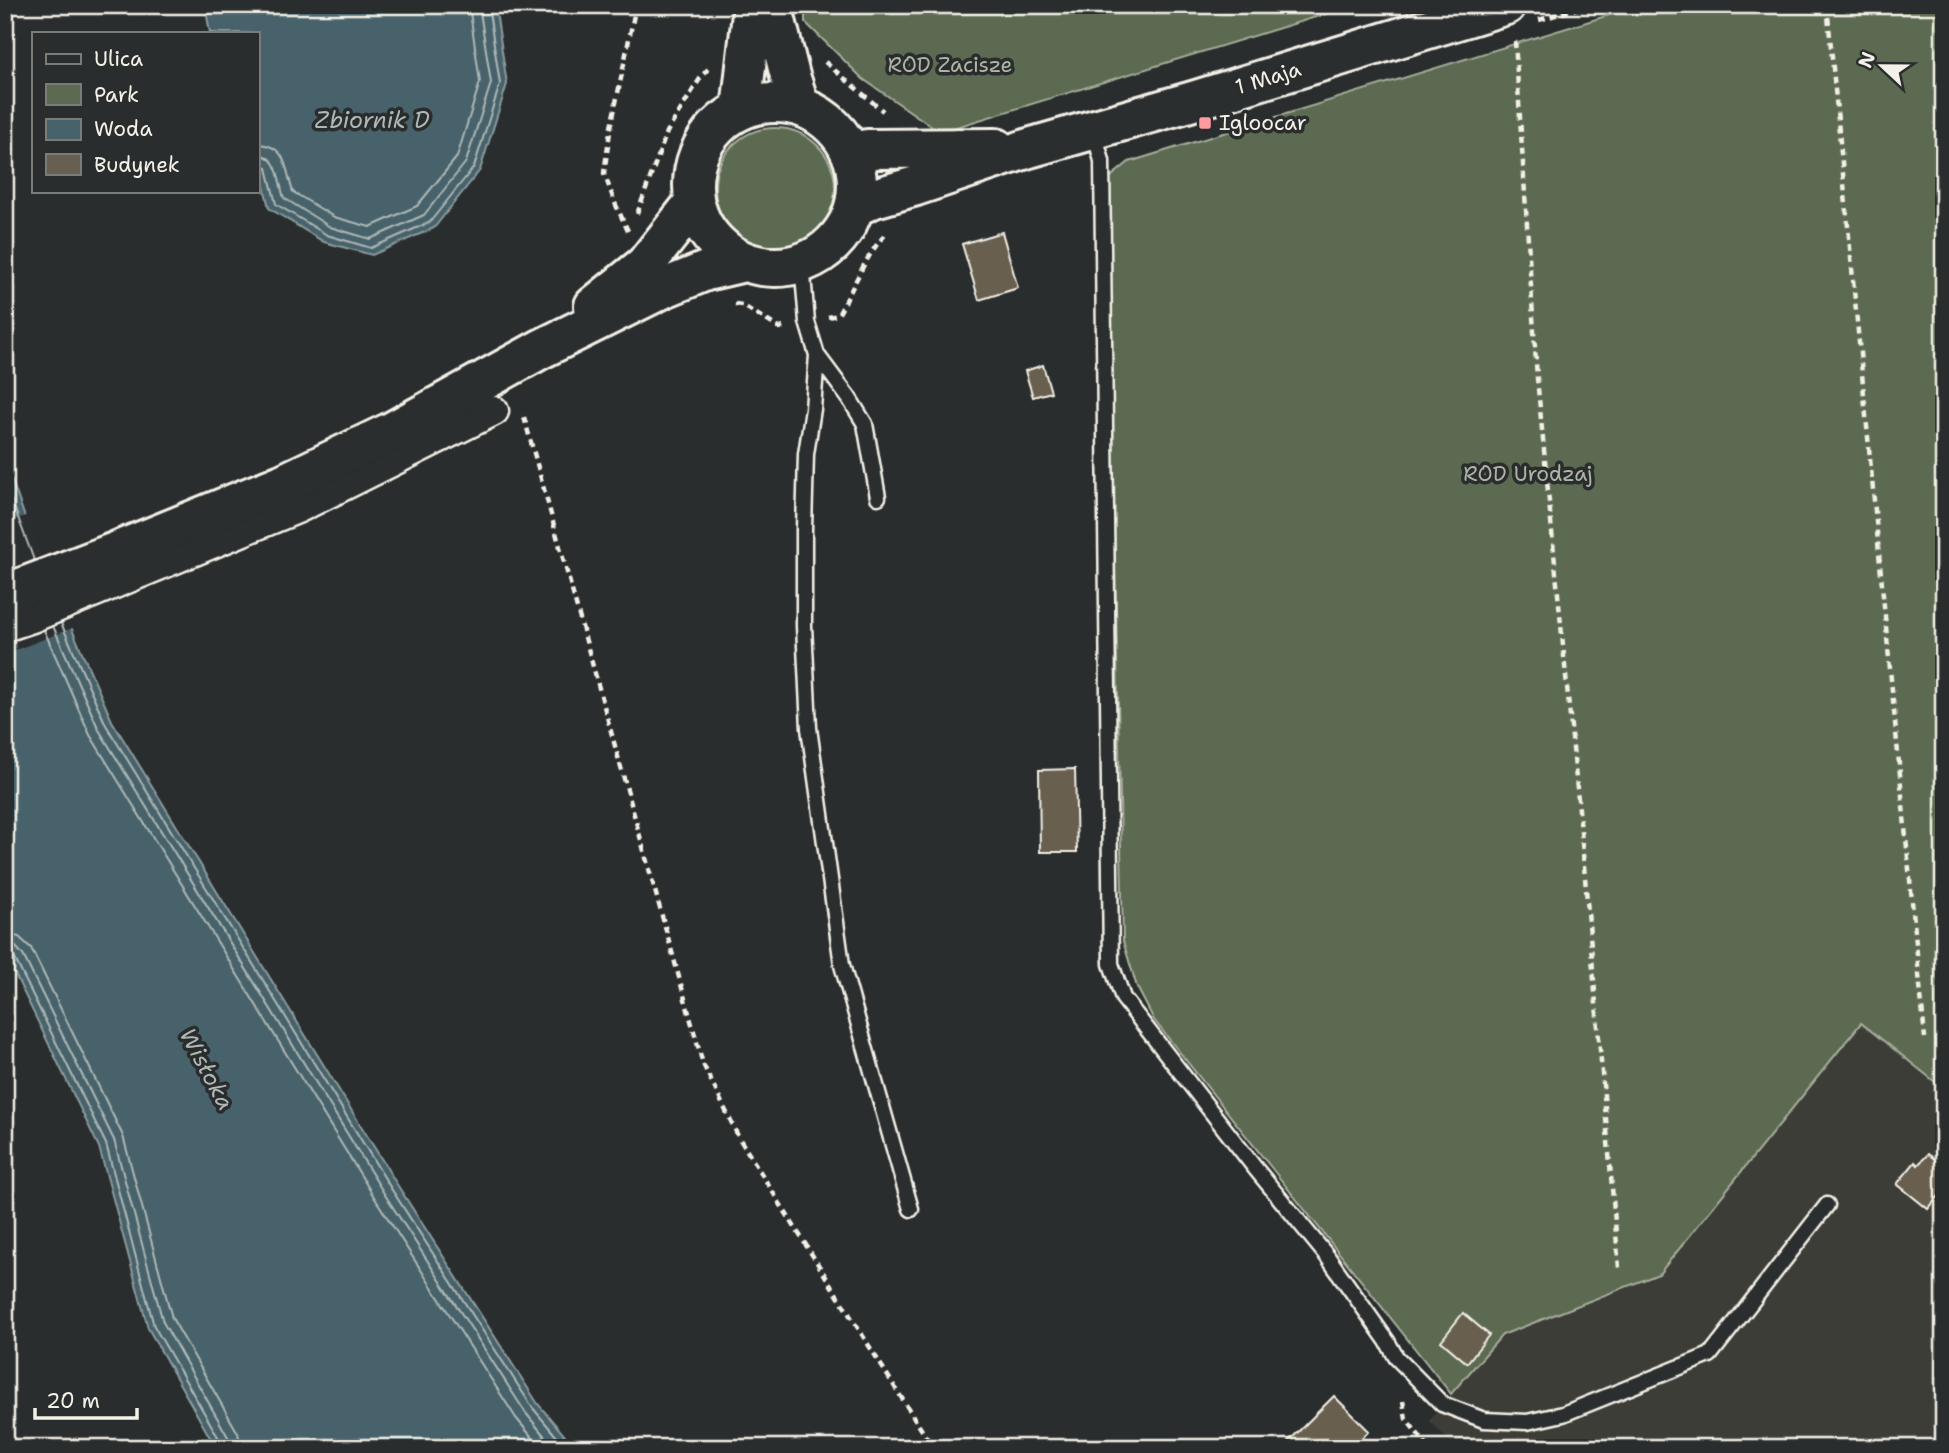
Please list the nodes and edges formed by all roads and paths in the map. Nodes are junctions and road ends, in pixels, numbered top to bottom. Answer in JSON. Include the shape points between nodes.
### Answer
{"nodes":[{"id":1,"x":636,"y":5,"type":"edge"},
{"id":2,"x":753,"y":5,"type":"edge"},
{"id":3,"x":772,"y":5,"type":"edge"},
{"id":4,"x":1827,"y":5,"type":"edge"},
{"id":5,"x":1510,"y":21,"type":"edge"},
{"id":6,"x":824,"y":61,"type":"dead end"},
{"id":7,"x":709,"y":68,"type":"dead end"},
{"id":8,"x":800,"y":106,"type":"junction"},
{"id":9,"x":741,"y":110,"type":"junction"},
{"id":10,"x":886,"y":114,"type":"dead end"},
{"id":11,"x":1094,"y":130,"type":"junction"},
{"id":12,"x":1029,"y":148,"type":"junction"},
{"id":13,"x":851,"y":152,"type":"junction"},
{"id":14,"x":695,"y":203,"type":"junction"},
{"id":15,"x":855,"y":207,"type":"junction"},
{"id":16,"x":892,"y":227,"type":"dead end"},
{"id":17,"x":744,"y":262,"type":"junction"},
{"id":18,"x":802,"y":263,"type":"junction"},
{"id":19,"x":838,"y":314,"type":"dead end"},
{"id":20,"x":541,"y":349,"type":"junction"},
{"id":21,"x":817,"y":355,"type":"junction"},
{"id":22,"x":486,"y":397,"type":"junction"},
{"id":23,"x":523,"y":410,"type":"dead end"},
{"id":24,"x":878,"y":497,"type":"dead end"},
{"id":25,"x":5,"y":594,"type":"edge"},
{"id":26,"x":5,"y":627,"type":"edge"},
{"id":27,"x":1925,"y":1038,"type":"dead end"},
{"id":28,"x":1827,"y":1205,"type":"dead end"},
{"id":29,"x":911,"y":1209,"type":"dead end"},
{"id":30,"x":1619,"y":1268,"type":"dead end"},
{"id":31,"x":933,"y":1448,"type":"edge"}],
"edges":[{"from":1,"to":7,"type":"path","via":[[604,173],[629,234],[667,132]]},
{"from":2,"to":9,"type":"street"},
{"from":3,"to":8,"type":"street"},
{"from":4,"to":27,"type":"path"},
{"from":5,"to":11,"type":"street","name":"1 Maja"},
{"from":5,"to":30,"type":"path","via":[[1537,378]]},
{"from":6,"to":10,"type":"path"},
{"from":8,"to":9,"type":"street","via":[[770,103]]},
{"from":8,"to":13,"type":"street","via":[[821,116]]},
{"from":9,"to":14,"type":"street","via":[[718,126],[701,149],[693,175]]},
{"from":11,"to":12,"type":"street","name":"1 Maja"},
{"from":11,"to":28,"type":"lane","via":[[1102,161],[1111,964],[1123,998],[1327,1256],[1396,1357],[1442,1404],[1484,1420],[1527,1422],[1563,1414],[1710,1356]]},
{"from":12,"to":13,"type":"street","name":"1 Maja"},
{"from":12,"to":15,"type":"street","name":"1 Maja"},
{"from":13,"to":15,"type":"street","via":[[857,179]]},
{"from":14,"to":17,"type":"street","via":[[707,233]]},
{"from":14,"to":20,"type":"street","via":[[645,265]]},
{"from":15,"to":18,"type":"street","via":[[835,242]]},
{"from":16,"to":19,"type":"path","via":[[867,258]]},
{"from":17,"to":18,"type":"street","via":[[763,267]]},
{"from":17,"to":20,"type":"street","via":[[673,285]]},
{"from":18,"to":21,"type":"lane","via":[[807,322]]},
{"from":20,"to":22,"type":"street"},
{"from":21,"to":24,"type":"lane","via":[[865,424]]},
{"from":21,"to":29,"type":"lane","via":[[806,454],[804,530],[809,728],[842,965]]},
{"from":22,"to":25,"type":"street","via":[[391,432],[282,484]]},
{"from":22,"to":26,"type":"street","via":[[299,508]]},
{"from":23,"to":31,"type":"path","via":[[703,1064],[739,1139]]}]}
